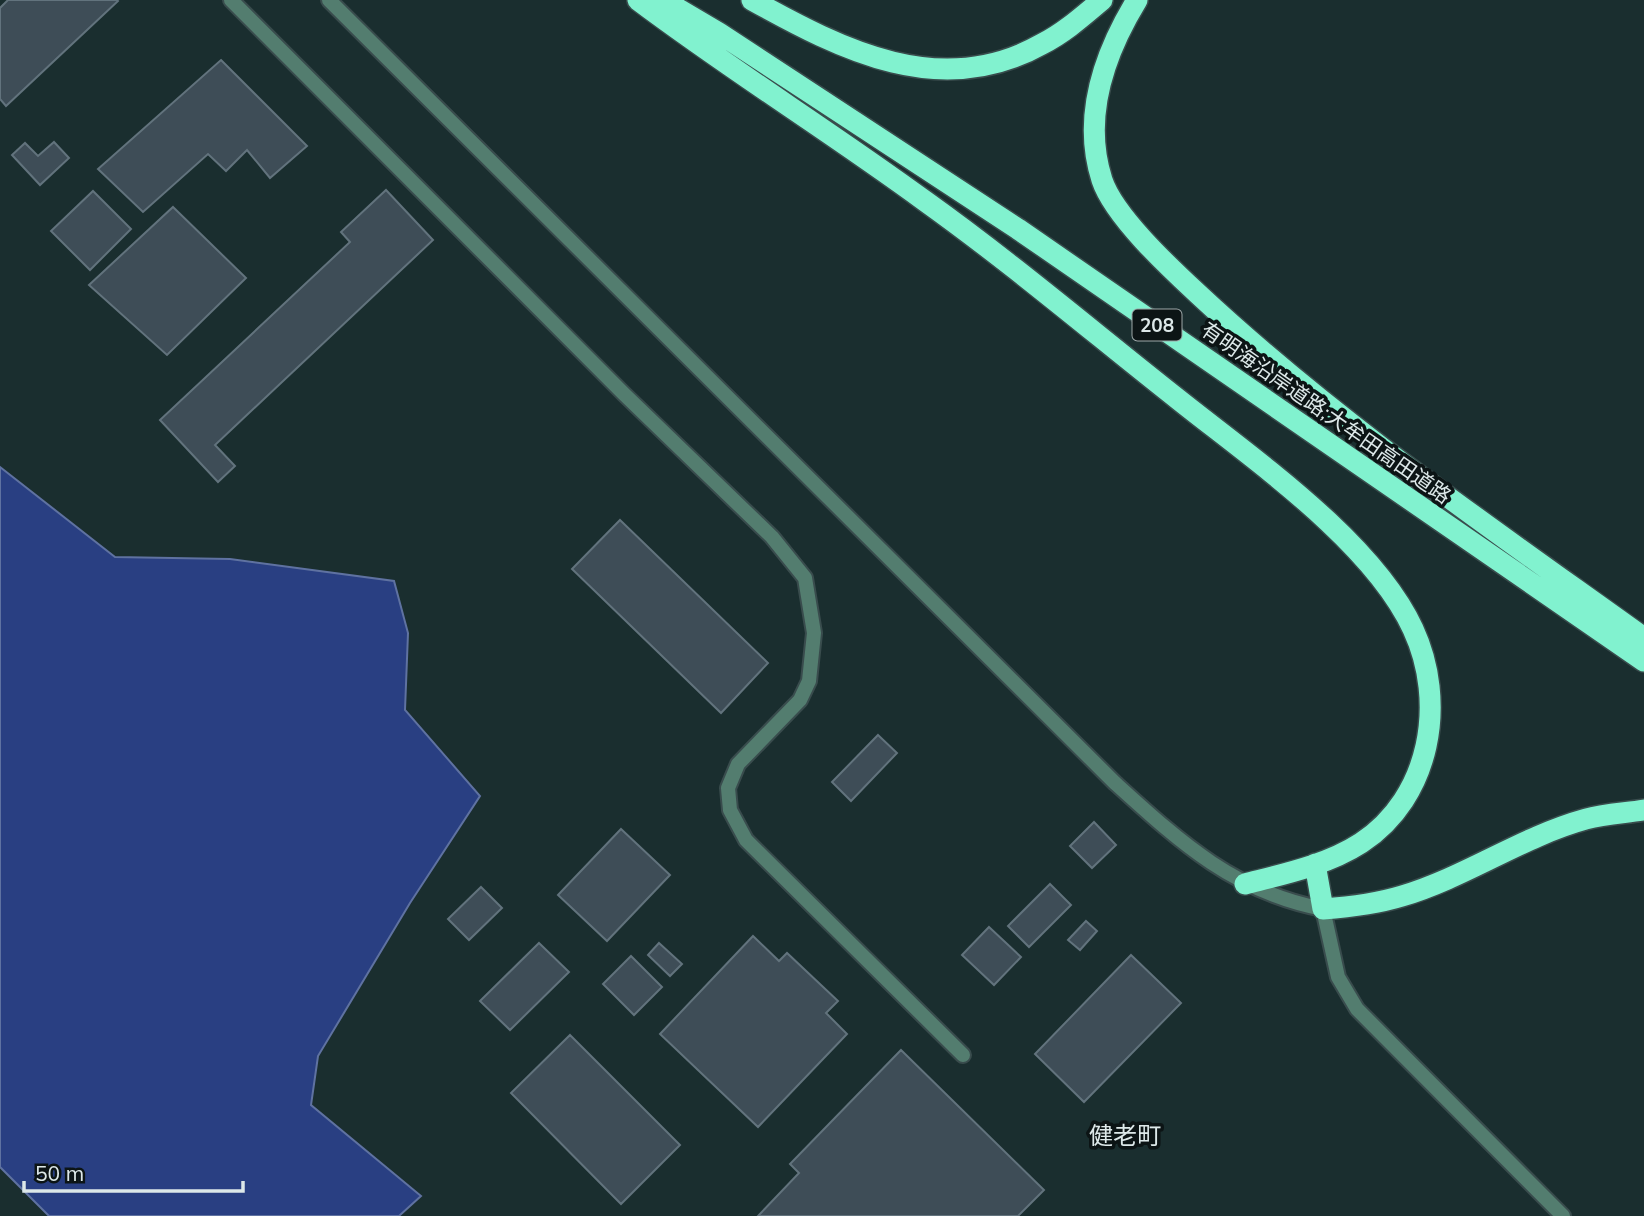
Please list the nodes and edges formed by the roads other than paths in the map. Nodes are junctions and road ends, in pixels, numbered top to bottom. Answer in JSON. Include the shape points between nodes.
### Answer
{"nodes":[{"id":1,"x":231,"y":0,"type":"edge"},
{"id":2,"x":329,"y":0,"type":"edge"},
{"id":3,"x":638,"y":0,"type":"edge"},
{"id":4,"x":663,"y":0,"type":"edge"},
{"id":5,"x":752,"y":0,"type":"edge"},
{"id":6,"x":1102,"y":0,"type":"edge"},
{"id":7,"x":1137,"y":0,"type":"edge"},
{"id":8,"x":1644,"y":638,"type":"edge"},
{"id":9,"x":1644,"y":661,"type":"edge"},
{"id":10,"x":1644,"y":810,"type":"edge"},
{"id":11,"x":1315,"y":864,"type":"junction"},
{"id":12,"x":1245,"y":884,"type":"junction"},
{"id":13,"x":1323,"y":909,"type":"junction"},
{"id":14,"x":963,"y":1055,"type":"dead end"},
{"id":15,"x":1563,"y":1216,"type":"edge"}],
"edges":[{"from":1,"to":14,"type":"street","via":[[772,537],[805,578],[814,633],[809,681],[800,699],[738,764],[728,788],[730,810],[746,840]]},
{"from":2,"to":12,"type":"street","via":[[1115,783],[1172,836]]},
{"from":3,"to":11,"type":"highway","via":[[925,200],[1050,294],[1285,486],[1376,573],[1412,627],[1424,657],[1431,690],[1430,728],[1422,764],[1405,801],[1359,844]]},
{"from":4,"to":9,"type":"highway","name":"有明海沿岸道路;大牟田高田道路","number":"208","via":[[1018,229]]},
{"from":5,"to":6,"type":"highway","via":[[812,34],[866,55],[934,70],[976,68],[1041,45]]},
{"from":7,"to":8,"type":"highway","via":[[1122,24],[1100,82],[1092,135],[1103,183],[1138,235],[1230,324],[1355,429]]},
{"from":10,"to":13,"type":"highway","via":[[1574,824],[1522,842],[1402,896]]},
{"from":11,"to":12,"type":"highway"},
{"from":11,"to":13,"type":"highway"},
{"from":12,"to":13,"type":"street","via":[[1285,901]]},
{"from":13,"to":15,"type":"street","via":[[1338,977],[1357,1009]]}]}
